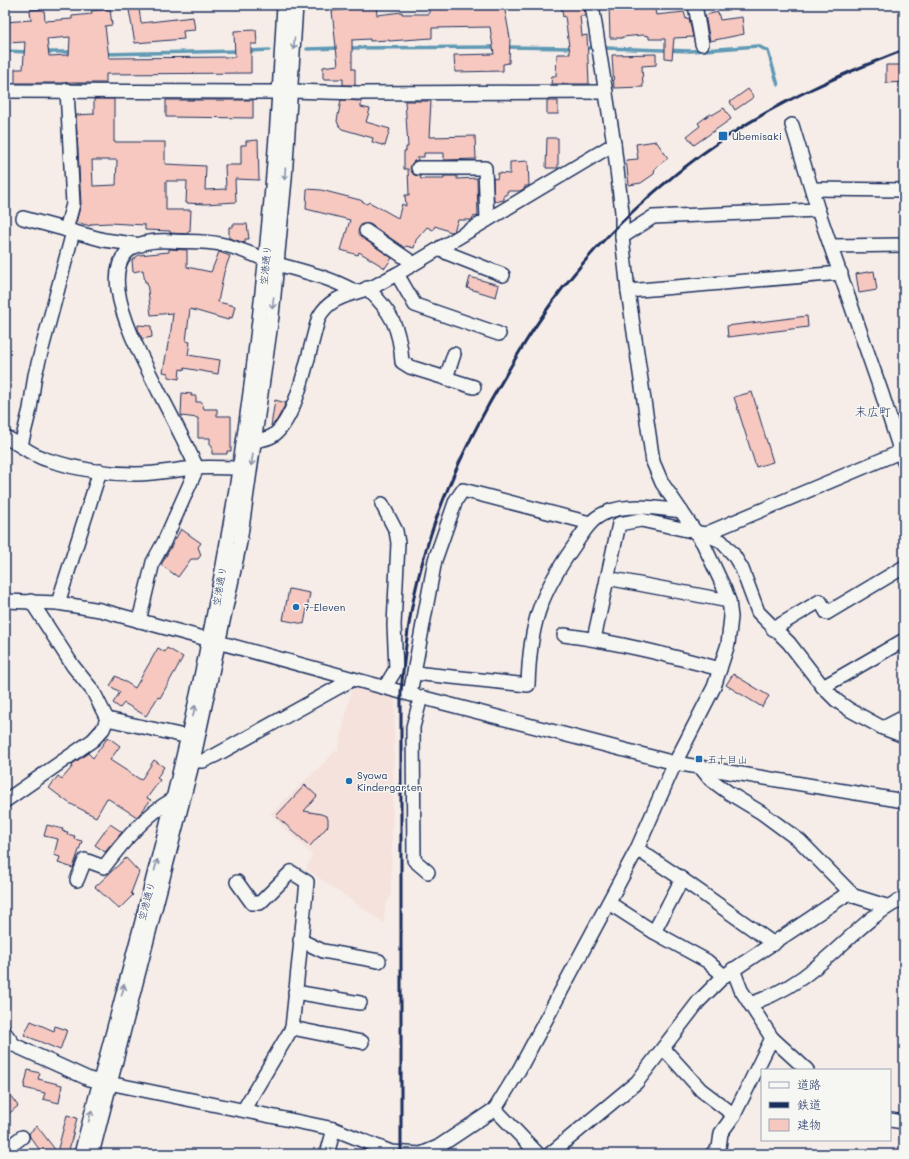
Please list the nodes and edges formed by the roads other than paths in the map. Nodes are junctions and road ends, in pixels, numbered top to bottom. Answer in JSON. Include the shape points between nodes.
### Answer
{"nodes":[{"id":1,"x":284,"y":5,"type":"edge"},
{"id":2,"x":296,"y":5,"type":"edge"},
{"id":3,"x":592,"y":5,"type":"edge"},
{"id":4,"x":695,"y":5,"type":"edge"},
{"id":5,"x":702,"y":44,"type":"dead end"},
{"id":6,"x":67,"y":90,"type":"junction"},
{"id":7,"x":5,"y":91,"type":"edge"},
{"id":8,"x":285,"y":92,"type":"junction"},
{"id":9,"x":606,"y":92,"type":"junction"},
{"id":10,"x":792,"y":125,"type":"dead end"},
{"id":11,"x":614,"y":144,"type":"junction"},
{"id":12,"x":418,"y":168,"type":"dead end"},
{"id":13,"x":812,"y":189,"type":"junction"},
{"id":14,"x":904,"y":190,"type":"edge"},
{"id":15,"x":818,"y":210,"type":"junction"},
{"id":16,"x":23,"y":218,"type":"dead end"},
{"id":17,"x":487,"y":220,"type":"junction"},
{"id":18,"x":70,"y":231,"type":"junction"},
{"id":19,"x":366,"y":231,"type":"dead end"},
{"id":20,"x":622,"y":237,"type":"junction"},
{"id":21,"x":141,"y":245,"type":"junction"},
{"id":22,"x":904,"y":245,"type":"edge"},
{"id":23,"x":831,"y":246,"type":"junction"},
{"id":24,"x":442,"y":247,"type":"junction"},
{"id":25,"x":272,"y":262,"type":"junction"},
{"id":26,"x":413,"y":263,"type":"junction"},
{"id":27,"x":841,"y":273,"type":"junction"},
{"id":28,"x":397,"y":274,"type":"junction"},
{"id":29,"x":503,"y":275,"type":"dead end"},
{"id":30,"x":367,"y":288,"type":"junction"},
{"id":31,"x":628,"y":291,"type":"junction"},
{"id":32,"x":354,"y":292,"type":"junction"},
{"id":33,"x":499,"y":334,"type":"dead end"},
{"id":34,"x":454,"y":354,"type":"dead end"},
{"id":35,"x":446,"y":378,"type":"junction"},
{"id":36,"x":474,"y":387,"type":"dead end"},
{"id":37,"x":5,"y":437,"type":"edge"},
{"id":38,"x":255,"y":441,"type":"junction"},
{"id":39,"x":21,"y":445,"type":"junction"},
{"id":40,"x":902,"y":457,"type":"edge"},
{"id":41,"x":196,"y":468,"type":"junction"},
{"id":42,"x":240,"y":468,"type":"junction"},
{"id":43,"x":100,"y":471,"type":"junction"},
{"id":44,"x":382,"y":504,"type":"dead end"},
{"id":45,"x":680,"y":512,"type":"junction"},
{"id":46,"x":590,"y":524,"type":"junction"},
{"id":47,"x":700,"y":533,"type":"junction"},
{"id":48,"x":904,"y":567,"type":"edge"},
{"id":49,"x":607,"y":578,"type":"junction"},
{"id":50,"x":5,"y":601,"type":"edge"},
{"id":51,"x":31,"y":601,"type":"junction"},
{"id":52,"x":729,"y":601,"type":"junction"},
{"id":53,"x":58,"y":603,"type":"junction"},
{"id":54,"x":139,"y":621,"type":"junction"},
{"id":55,"x":773,"y":629,"type":"junction"},
{"id":56,"x":564,"y":635,"type":"dead end"},
{"id":57,"x":594,"y":639,"type":"junction"},
{"id":58,"x":904,"y":640,"type":"edge"},
{"id":59,"x":214,"y":641,"type":"junction"},
{"id":60,"x":720,"y":669,"type":"junction"},
{"id":61,"x":414,"y":673,"type":"junction"},
{"id":62,"x":353,"y":679,"type":"junction"},
{"id":63,"x":385,"y":687,"type":"junction"},
{"id":64,"x":823,"y":687,"type":"junction"},
{"id":65,"x":415,"y":695,"type":"junction"},
{"id":66,"x":904,"y":717,"type":"edge"},
{"id":67,"x":107,"y":719,"type":"junction"},
{"id":68,"x":883,"y":728,"type":"junction"},
{"id":69,"x":904,"y":736,"type":"edge"},
{"id":70,"x":188,"y":737,"type":"junction"},
{"id":71,"x":193,"y":761,"type":"junction"},
{"id":72,"x":675,"y":763,"type":"junction"},
{"id":73,"x":701,"y":768,"type":"junction"},
{"id":74,"x":172,"y":800,"type":"junction"},
{"id":75,"x":5,"y":801,"type":"edge"},
{"id":76,"x":904,"y":801,"type":"edge"},
{"id":77,"x":637,"y":850,"type":"junction"},
{"id":78,"x":428,"y":872,"type":"dead end"},
{"id":79,"x":682,"y":879,"type":"junction"},
{"id":80,"x":77,"y":880,"type":"dead end"},
{"id":81,"x":236,"y":882,"type":"dead end"},
{"id":82,"x":850,"y":892,"type":"junction"},
{"id":83,"x":904,"y":898,"type":"edge"},
{"id":84,"x":608,"y":903,"type":"junction"},
{"id":85,"x":886,"y":906,"type":"junction"},
{"id":86,"x":654,"y":932,"type":"junction"},
{"id":87,"x":300,"y":940,"type":"junction"},
{"id":88,"x":774,"y":944,"type":"junction"},
{"id":89,"x":378,"y":961,"type":"dead end"},
{"id":90,"x":728,"y":972,"type":"junction"},
{"id":91,"x":296,"y":992,"type":"junction"},
{"id":92,"x":360,"y":1003,"type":"dead end"},
{"id":93,"x":750,"y":1004,"type":"junction"},
{"id":94,"x":292,"y":1028,"type":"junction"},
{"id":95,"x":5,"y":1033,"type":"edge"},
{"id":96,"x":772,"y":1038,"type":"junction"},
{"id":97,"x":362,"y":1042,"type":"dead end"},
{"id":98,"x":9,"y":1047,"type":"edge"},
{"id":99,"x":664,"y":1049,"type":"junction"},
{"id":100,"x":806,"y":1069,"type":"edge"},
{"id":101,"x":105,"y":1083,"type":"junction"},
{"id":102,"x":244,"y":1109,"type":"junction"},
{"id":103,"x":495,"y":1109,"type":"junction"},
{"id":104,"x":734,"y":1115,"type":"junction"},
{"id":105,"x":891,"y":1120,"type":"edge"},
{"id":106,"x":904,"y":1122,"type":"edge"},
{"id":107,"x":334,"y":1129,"type":"junction"},
{"id":108,"x":22,"y":1136,"type":"dead end"},
{"id":109,"x":5,"y":1150,"type":"edge"},
{"id":110,"x":81,"y":1154,"type":"edge"},
{"id":111,"x":92,"y":1154,"type":"edge"},
{"id":112,"x":327,"y":1154,"type":"edge"},
{"id":113,"x":538,"y":1154,"type":"edge"},
{"id":114,"x":550,"y":1154,"type":"edge"},
{"id":115,"x":712,"y":1154,"type":"edge"}],
"edges":[{"from":1,"to":8,"type":"street","name":"空港通り"},
{"from":2,"to":8,"type":"street","name":"空港通り","one_way":true},
{"from":3,"to":9,"type":"street"},
{"from":4,"to":5,"type":"street"},
{"from":6,"to":7,"type":"street"},
{"from":6,"to":8,"type":"street"},
{"from":6,"to":18,"type":"street","via":[[73,204]]},
{"from":8,"to":9,"type":"street"},
{"from":8,"to":25,"type":"street","name":"空港通り"},
{"from":9,"to":11,"type":"street"},
{"from":10,"to":13,"type":"street"},
{"from":11,"to":17,"type":"street"},
{"from":11,"to":20,"type":"street","via":[[622,212]]},
{"from":12,"to":17,"type":"street","via":[[485,168]]},
{"from":13,"to":14,"type":"street"},
{"from":13,"to":15,"type":"street"},
{"from":15,"to":20,"type":"street","via":[[653,217]]},
{"from":15,"to":23,"type":"street"},
{"from":16,"to":18,"type":"street"},
{"from":17,"to":24,"type":"street"},
{"from":18,"to":21,"type":"street","via":[[104,240]]},
{"from":18,"to":39,"type":"street"},
{"from":19,"to":26,"type":"street"},
{"from":20,"to":31,"type":"street"},
{"from":21,"to":25,"type":"street","via":[[158,240],[220,244]]},
{"from":21,"to":41,"type":"street","via":[[130,250],[123,258],[117,275],[119,300],[128,330]]},
{"from":22,"to":23,"type":"street"},
{"from":23,"to":27,"type":"street"},
{"from":24,"to":26,"type":"street"},
{"from":24,"to":29,"type":"street","via":[[447,253]]},
{"from":25,"to":32,"type":"street","via":[[346,286]]},
{"from":25,"to":38,"type":"street","name":"空港通り","one_way":true},
{"from":25,"to":42,"type":"street","name":"空港通り"},
{"from":26,"to":28,"type":"street"},
{"from":27,"to":31,"type":"street"},
{"from":27,"to":40,"type":"street"},
{"from":28,"to":30,"type":"street"},
{"from":28,"to":33,"type":"street","via":[[415,305]]},
{"from":30,"to":32,"type":"street"},
{"from":30,"to":35,"type":"street","via":[[386,308],[396,326],[402,362]]},
{"from":31,"to":45,"type":"street","via":[[653,462],[662,483]]},
{"from":32,"to":38,"type":"street","via":[[334,300],[324,308],[292,407],[276,434]]},
{"from":34,"to":35,"type":"street"},
{"from":35,"to":36,"type":"street"},
{"from":37,"to":39,"type":"street"},
{"from":38,"to":59,"type":"street","name":"空港通り","one_way":true,"via":[[240,542]]},
{"from":39,"to":43,"type":"street","via":[[48,461]]},
{"from":40,"to":47,"type":"street"},
{"from":41,"to":42,"type":"street"},
{"from":41,"to":43,"type":"street","via":[[137,474]]},
{"from":41,"to":54,"type":"street","via":[[153,562]]},
{"from":42,"to":59,"type":"street","name":"空港通り"},
{"from":43,"to":53,"type":"street"},
{"from":44,"to":63,"type":"street","via":[[396,531],[398,543],[394,625],[396,669]]},
{"from":45,"to":46,"type":"street","via":[[650,507],[623,508],[597,516]]},
{"from":45,"to":47,"type":"street"},
{"from":46,"to":61,"type":"street","via":[[560,566],[539,607],[529,652],[528,685]]},
{"from":46,"to":61,"type":"street","via":[[463,490],[456,500],[435,560]]},
{"from":47,"to":49,"type":"street","via":[[641,520],[620,524]]},
{"from":47,"to":52,"type":"street"},
{"from":47,"to":55,"type":"street","via":[[721,541],[733,554],[742,569],[758,612]]},
{"from":48,"to":55,"type":"street","via":[[827,612],[820,601]]},
{"from":49,"to":52,"type":"street"},
{"from":49,"to":57,"type":"street"},
{"from":50,"to":51,"type":"street"},
{"from":51,"to":53,"type":"street"},
{"from":51,"to":67,"type":"street","via":[[73,666],[93,691]]},
{"from":52,"to":60,"type":"street","via":[[731,630]]},
{"from":53,"to":54,"type":"street","via":[[100,610]]},
{"from":54,"to":59,"type":"street"},
{"from":55,"to":64,"type":"street","via":[[794,649]]},
{"from":56,"to":57,"type":"street"},
{"from":57,"to":60,"type":"street"},
{"from":58,"to":64,"type":"street"},
{"from":59,"to":62,"type":"street"},
{"from":70,"to":59,"type":"street","name":"空港通り","one_way":true},
{"from":59,"to":71,"type":"street","name":"空港通り"},
{"from":60,"to":72,"type":"street","via":[[705,705]]},
{"from":61,"to":65,"type":"street"},
{"from":62,"to":63,"type":"street"},
{"from":62,"to":71,"type":"street","via":[[216,755]]},
{"from":63,"to":65,"type":"street"},
{"from":64,"to":68,"type":"street","via":[[850,710]]},
{"from":65,"to":72,"type":"street"},
{"from":65,"to":78,"type":"street","via":[[414,860]]},
{"from":66,"to":68,"type":"street"},
{"from":67,"to":70,"type":"street"},
{"from":67,"to":75,"type":"street","via":[[103,729],[93,740]]},
{"from":68,"to":69,"type":"street"},
{"from":70,"to":74,"type":"street","name":"空港通り"},
{"from":71,"to":101,"type":"street","name":"空港通り"},
{"from":72,"to":73,"type":"street"},
{"from":72,"to":77,"type":"street"},
{"from":73,"to":76,"type":"street"},
{"from":73,"to":82,"type":"street","via":[[710,779],[800,842]]},
{"from":74,"to":80,"type":"street","via":[[160,807],[140,826],[104,867],[86,860]]},
{"from":101,"to":74,"type":"street","name":"空港通り","one_way":true},
{"from":77,"to":79,"type":"street"},
{"from":77,"to":84,"type":"street"},
{"from":79,"to":86,"type":"street"},
{"from":79,"to":88,"type":"street"},
{"from":81,"to":87,"type":"street","via":[[252,903],[260,903],[291,872],[307,882]]},
{"from":82,"to":85,"type":"street","via":[[854,896]]},
{"from":82,"to":88,"type":"street"},
{"from":83,"to":85,"type":"street"},
{"from":84,"to":86,"type":"street"},
{"from":84,"to":103,"type":"street","via":[[519,1070]]},
{"from":85,"to":93,"type":"street","via":[[800,979]]},
{"from":86,"to":90,"type":"street"},
{"from":87,"to":89,"type":"street","via":[[323,951]]},
{"from":87,"to":91,"type":"street"},
{"from":88,"to":90,"type":"street"},
{"from":90,"to":93,"type":"street"},
{"from":90,"to":99,"type":"street","via":[[699,1001]]},
{"from":91,"to":92,"type":"street"},
{"from":91,"to":94,"type":"street"},
{"from":93,"to":96,"type":"street"},
{"from":94,"to":97,"type":"street"},
{"from":94,"to":102,"type":"street"},
{"from":95,"to":98,"type":"street"},
{"from":96,"to":100,"type":"street"},
{"from":96,"to":104,"type":"street"},
{"from":98,"to":101,"type":"street","via":[[83,1077]]},
{"from":99,"to":104,"type":"street","via":[[701,1090]]},
{"from":99,"to":114,"type":"street","via":[[632,1087]]},
{"from":101,"to":102,"type":"street"},
{"from":110,"to":101,"type":"street","name":"空港通り","one_way":true},
{"from":101,"to":111,"type":"street","name":"空港通り"},
{"from":102,"to":107,"type":"street"},
{"from":103,"to":107,"type":"street","via":[[438,1147],[421,1154],[383,1150]]},
{"from":103,"to":113,"type":"street"},
{"from":104,"to":115,"type":"street","via":[[721,1133],[719,1148]]},
{"from":105,"to":106,"type":"street"},
{"from":107,"to":112,"type":"street"},
{"from":108,"to":109,"type":"street"}]}
